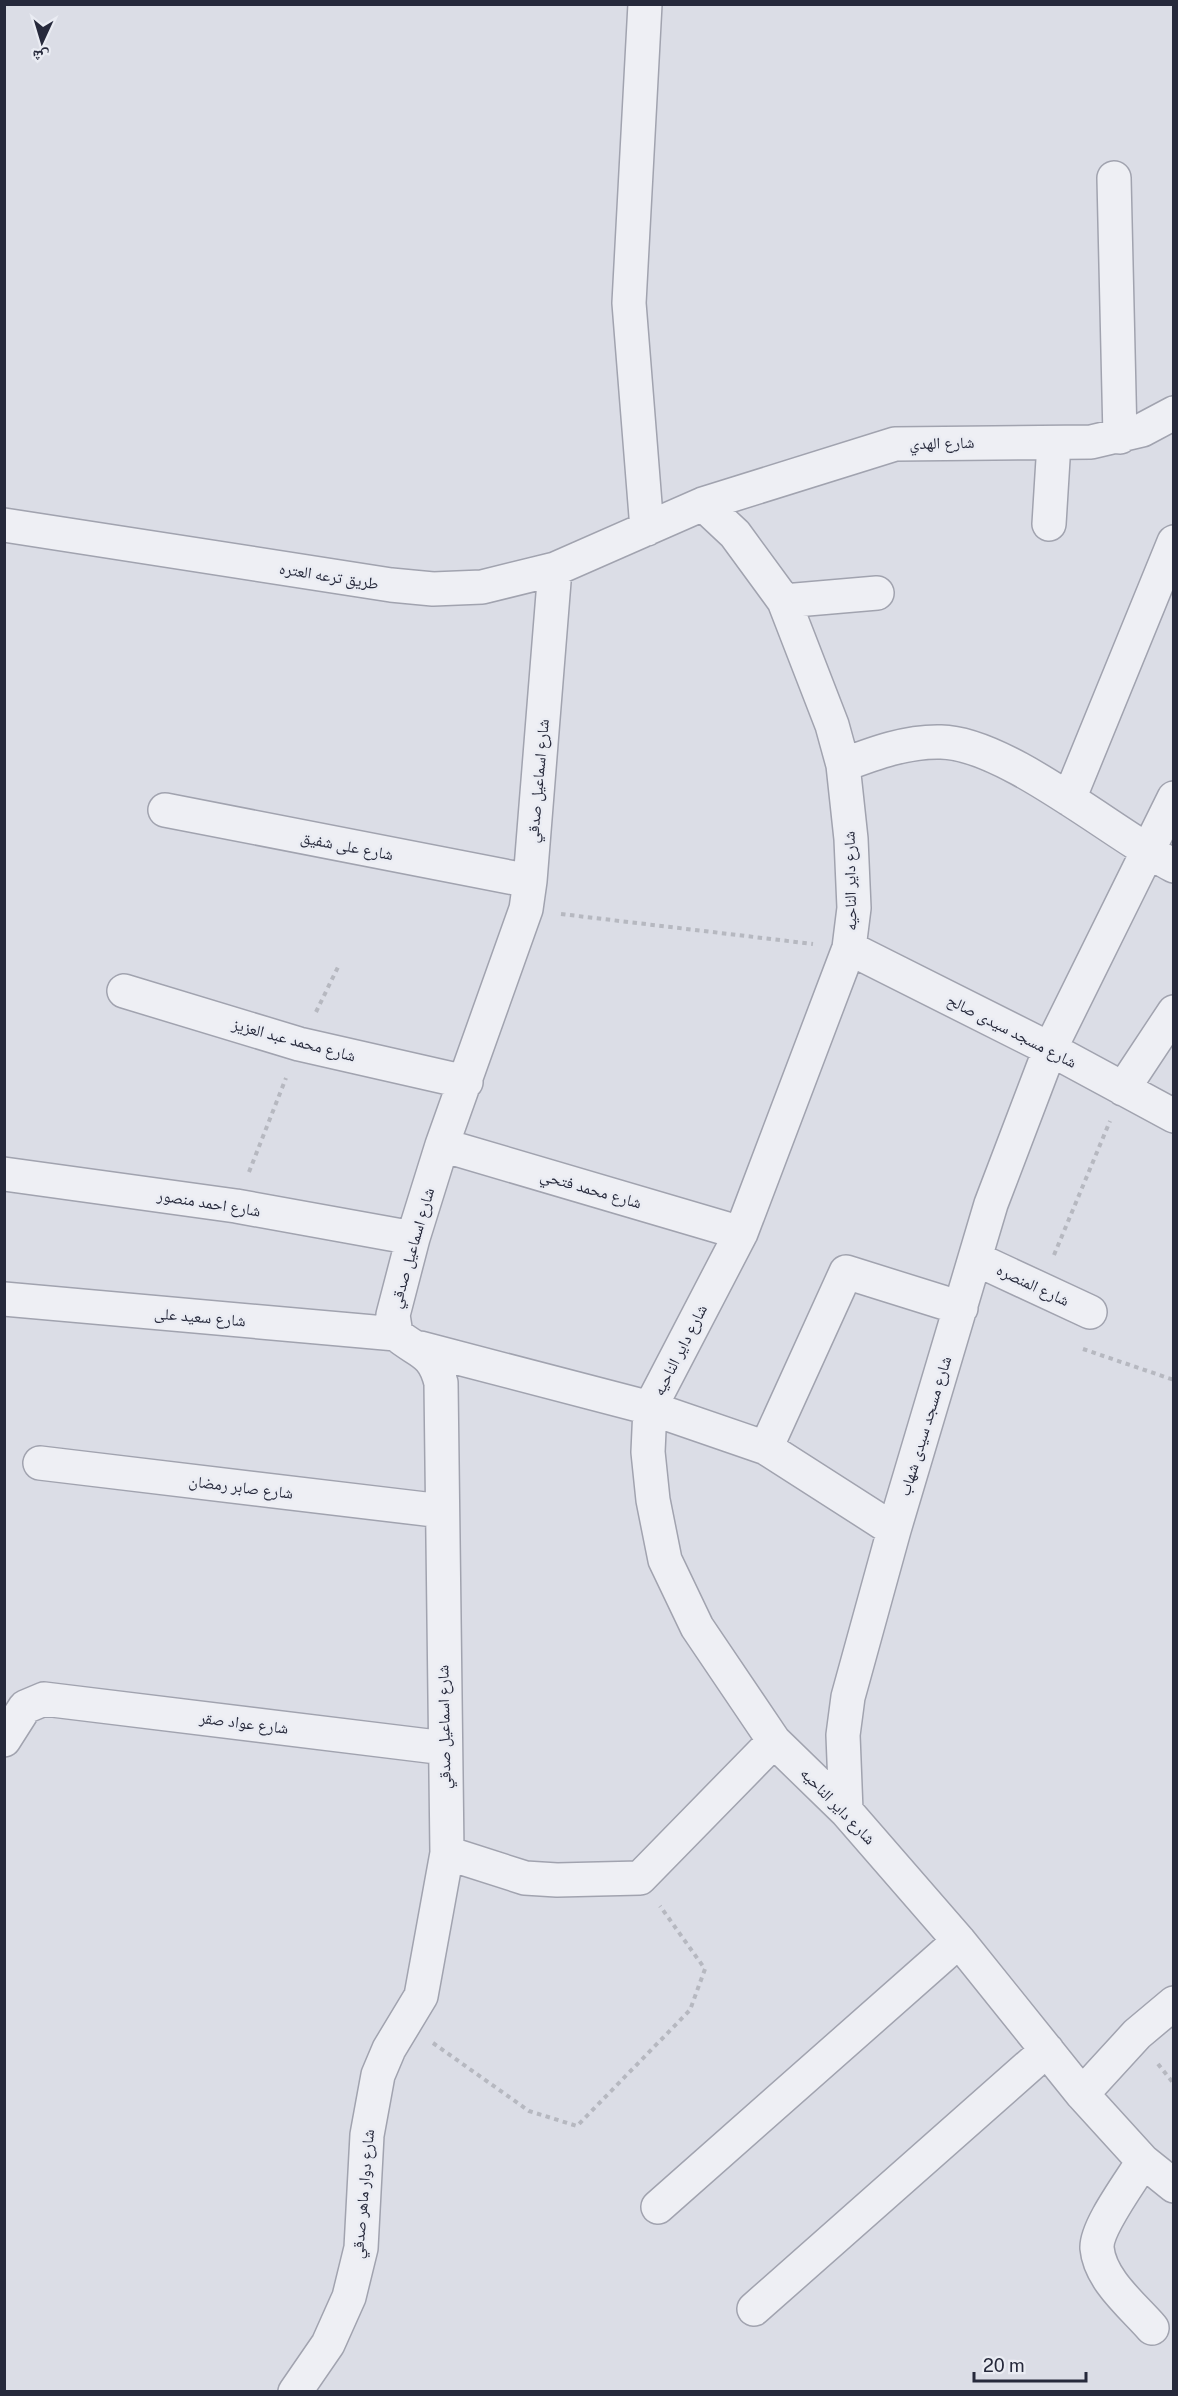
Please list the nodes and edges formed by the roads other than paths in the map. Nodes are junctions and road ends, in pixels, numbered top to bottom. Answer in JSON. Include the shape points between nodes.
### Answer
{"nodes":[{"id":1,"x":645,"y":4,"type":"edge"},
{"id":2,"x":1114,"y":178,"type":"dead end"},
{"id":3,"x":1173,"y":413,"type":"edge"},
{"id":4,"x":1120,"y":437,"type":"junction"},
{"id":5,"x":1054,"y":443,"type":"junction"},
{"id":6,"x":703,"y":504,"type":"junction"},
{"id":7,"x":1049,"y":524,"type":"dead end"},
{"id":8,"x":4,"y":525,"type":"edge"},
{"id":9,"x":647,"y":529,"type":"junction"},
{"id":10,"x":1173,"y":542,"type":"edge"},
{"id":11,"x":555,"y":569,"type":"junction"},
{"id":12,"x":877,"y":593,"type":"dead end"},
{"id":13,"x":784,"y":601,"type":"junction"},
{"id":14,"x":843,"y":765,"type":"junction"},
{"id":15,"x":1173,"y":798,"type":"edge"},
{"id":16,"x":1069,"y":799,"type":"junction"},
{"id":17,"x":165,"y":810,"type":"dead end"},
{"id":18,"x":1161,"y":859,"type":"edge"},
{"id":19,"x":528,"y":895,"type":"junction"},
{"id":20,"x":849,"y":948,"type":"junction"},
{"id":21,"x":124,"y":991,"type":"dead end"},
{"id":22,"x":1173,"y":1012,"type":"edge"},
{"id":23,"x":1050,"y":1049,"type":"junction"},
{"id":24,"x":466,"y":1082,"type":"junction"},
{"id":25,"x":1123,"y":1089,"type":"junction"},
{"id":26,"x":1173,"y":1116,"type":"edge"},
{"id":27,"x":442,"y":1145,"type":"junction"},
{"id":28,"x":4,"y":1174,"type":"edge"},
{"id":29,"x":741,"y":1233,"type":"junction"},
{"id":30,"x":413,"y":1238,"type":"junction"},
{"id":31,"x":976,"y":1259,"type":"junction"},
{"id":32,"x":4,"y":1299,"type":"edge"},
{"id":33,"x":961,"y":1308,"type":"junction"},
{"id":34,"x":1090,"y":1312,"type":"dead end"},
{"id":35,"x":408,"y":1341,"type":"junction"},
{"id":36,"x":650,"y":1408,"type":"junction"},
{"id":37,"x":766,"y":1448,"type":"junction"},
{"id":38,"x":39,"y":1463,"type":"dead end"},
{"id":39,"x":442,"y":1511,"type":"junction"},
{"id":40,"x":894,"y":1530,"type":"junction"},
{"id":41,"x":4,"y":1740,"type":"edge"},
{"id":42,"x":774,"y":1740,"type":"junction"},
{"id":43,"x":445,"y":1748,"type":"junction"},
{"id":44,"x":846,"y":1812,"type":"junction"},
{"id":45,"x":447,"y":1853,"type":"junction"},
{"id":46,"x":959,"y":1941,"type":"junction"},
{"id":47,"x":1173,"y":2004,"type":"edge"},
{"id":48,"x":405,"y":2024,"type":"joint"},
{"id":49,"x":1047,"y":2050,"type":"junction"},
{"id":50,"x":1082,"y":2094,"type":"junction"},
{"id":51,"x":1143,"y":2161,"type":"junction"},
{"id":52,"x":1173,"y":2186,"type":"edge"},
{"id":53,"x":658,"y":2207,"type":"dead end"},
{"id":54,"x":754,"y":2309,"type":"dead end"},
{"id":55,"x":1152,"y":2328,"type":"dead end"},
{"id":56,"x":295,"y":2391,"type":"edge"}],
"edges":[{"from":1,"to":9,"type":"street","via":[[629,303]]},
{"from":2,"to":4,"type":"street"},
{"from":3,"to":4,"type":"street","name":"شارع الهدي"},
{"from":4,"to":5,"type":"street","name":"شارع الهدي"},
{"from":5,"to":6,"type":"street","name":"شارع الهدي","via":[[895,444]]},
{"from":5,"to":7,"type":"street"},
{"from":6,"to":9,"type":"street","name":"شارع الهدي"},
{"from":6,"to":13,"type":"street","name":"شارع داير الناحيه","via":[[735,534]]},
{"from":8,"to":11,"type":"street","name":"طريق ترعه العتره","via":[[433,589],[482,587]]},
{"from":9,"to":11,"type":"street","name":"طريق ترعه العتره"},
{"from":10,"to":16,"type":"street"},
{"from":11,"to":19,"type":"street","name":"شارع اسماعيل صدقي"},
{"from":12,"to":13,"type":"street"},
{"from":13,"to":14,"type":"street","name":"شارع داير الناحيه","via":[[817,683]]},
{"from":14,"to":16,"type":"street","via":[[891,748],[940,742],[958,744],[995,757]]},
{"from":14,"to":20,"type":"street","name":"شارع داير الناحيه","via":[[852,839],[854,908]]},
{"from":15,"to":18,"type":"street","name":"شارع مسجد سيدى شهاب"},
{"from":16,"to":18,"type":"street"},
{"from":17,"to":19,"type":"street","name":"شارع على شفيق"},
{"from":18,"to":23,"type":"street","name":"شارع مسجد سيدى شهاب"},
{"from":19,"to":24,"type":"street","name":"شارع اسماعيل صدقي"},
{"from":20,"to":23,"type":"street","name":"شارع مسجد سيدى صالح"},
{"from":20,"to":29,"type":"street","name":"شارع داير الناحيه"},
{"from":21,"to":24,"type":"street","name":"شارع محمد عبد العزيز","via":[[299,1044]]},
{"from":22,"to":25,"type":"street"},
{"from":23,"to":25,"type":"street","name":"شارع مسجد سيدى صالح"},
{"from":23,"to":31,"type":"street","name":"شارع مسجد سيدى شهاب","via":[[991,1204]]},
{"from":24,"to":27,"type":"street","name":"شارع اسماعيل صدقي"},
{"from":25,"to":26,"type":"street","name":"شارع مسجد سيدى صالح"},
{"from":27,"to":29,"type":"street","name":"شارع محمد فتحي"},
{"from":27,"to":30,"type":"street","name":"شارع اسماعيل صدقي"},
{"from":28,"to":30,"type":"street","name":"شارع احمد منصور","via":[[236,1206]]},
{"from":29,"to":36,"type":"street","name":"شارع داير الناحيه"},
{"from":30,"to":35,"type":"street","name":"شارع اسماعيل صدقي","via":[[393,1314]]},
{"from":31,"to":33,"type":"street","name":"شارع مسجد سيدى شهاب"},
{"from":31,"to":34,"type":"street","name":"شارع المنصره"},
{"from":32,"to":35,"type":"street","name":"شارع سعيد على"},
{"from":33,"to":37,"type":"street","via":[[846,1272]]},
{"from":33,"to":40,"type":"street","name":"شارع مسجد سيدى شهاب"},
{"from":35,"to":36,"type":"street","name":"شارع سعيد على"},
{"from":35,"to":39,"type":"street","name":"شارع اسماعيل صدقي","via":[[437,1368],[441,1383]]},
{"from":36,"to":37,"type":"street","name":"شارع سعيد على"},
{"from":36,"to":42,"type":"street","name":"شارع داير الناحيه","via":[[648,1452],[665,1560],[697,1627]]},
{"from":37,"to":40,"type":"street","name":"شارع سعيد على"},
{"from":38,"to":39,"type":"street","name":"شارع صابر رمضان"},
{"from":39,"to":43,"type":"street","name":"شارع اسماعيل صدقي"},
{"from":40,"to":44,"type":"street","name":"شارع مسجد سيدى شهاب","via":[[844,1716]]},
{"from":41,"to":43,"type":"street","name":"شارع عواد صقر","via":[[25,1707],[44,1699]]},
{"from":42,"to":44,"type":"street","name":"شارع داير الناحيه"},
{"from":42,"to":45,"type":"street","via":[[640,1878],[525,1878]]},
{"from":43,"to":45,"type":"street","name":"شارع اسماعيل صدقي"},
{"from":44,"to":46,"type":"street","name":"شارع داير الناحيه"},
{"from":45,"to":48,"type":"street","name":"شارع اسماعيل صدقي","via":[[421,1996]]},
{"from":46,"to":49,"type":"street","name":"شارع داير الناحيه"},
{"from":46,"to":53,"type":"street"},
{"from":47,"to":50,"type":"street","via":[[1137,2034]]},
{"from":48,"to":56,"type":"street","name":"شارع دوار ماهر صدقي","via":[[378,2075],[367,2135],[361,2248],[349,2297],[328,2344]]},
{"from":49,"to":50,"type":"street","name":"شارع داير الناحيه"},
{"from":49,"to":54,"type":"street"},
{"from":50,"to":51,"type":"street","name":"شارع داير الناحيه"},
{"from":51,"to":52,"type":"street","name":"شارع داير الناحيه"},
{"from":51,"to":55,"type":"street","via":[[1103,2228],[1097,2246],[1101,2266]]}]}
